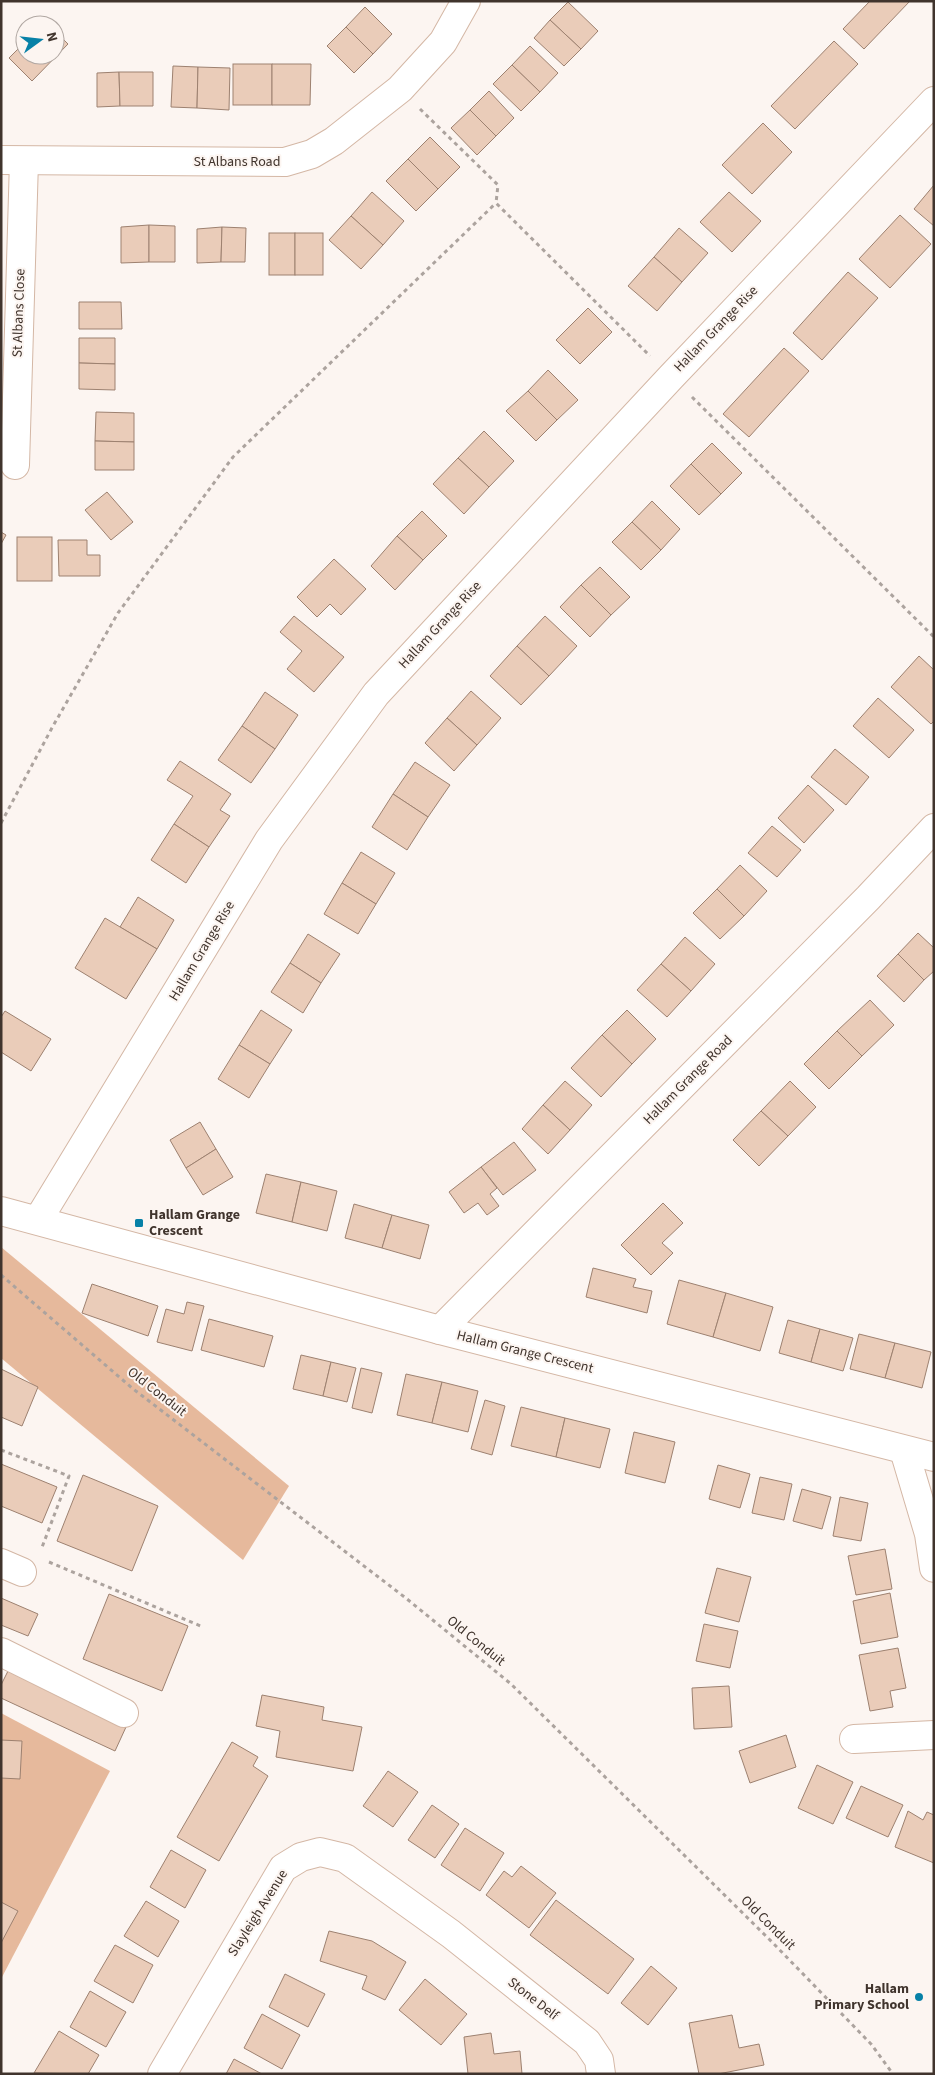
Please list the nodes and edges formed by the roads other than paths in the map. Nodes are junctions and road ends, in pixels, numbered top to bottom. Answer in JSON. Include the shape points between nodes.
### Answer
{"nodes":[{"id":1,"x":466,"y":1,"type":"edge"},
{"id":2,"x":934,"y":100,"type":"edge"},
{"id":3,"x":12,"y":160,"type":"edge"},
{"id":4,"x":15,"y":465,"type":"dead end"},
{"id":5,"x":934,"y":828,"type":"edge"},
{"id":6,"x":1,"y":1211,"type":"edge"},
{"id":7,"x":38,"y":1220,"type":"junction"},
{"id":8,"x":440,"y":1330,"type":"junction"},
{"id":9,"x":904,"y":1450,"type":"junction"},
{"id":10,"x":934,"y":1457,"type":"edge"},
{"id":11,"x":931,"y":1532,"type":"edge"},
{"id":12,"x":934,"y":1568,"type":"edge"},
{"id":13,"x":1,"y":1652,"type":"edge"},
{"id":14,"x":124,"y":1713,"type":"dead end"},
{"id":15,"x":934,"y":1735,"type":"edge"},
{"id":16,"x":854,"y":1739,"type":"dead end"},
{"id":17,"x":450,"y":1934,"type":"joint"},
{"id":18,"x":162,"y":2074,"type":"edge"},
{"id":19,"x":601,"y":2074,"type":"edge"}],
"edges":[{"from":1,"to":3,"type":"street","name":"St Albans Road","via":[[443,42],[400,89],[334,141],[312,154],[284,162]]},
{"from":2,"to":7,"type":"street","name":"Hallam Grange Rise","via":[[671,376],[376,694],[269,840]]},
{"from":3,"to":4,"type":"street","name":"St Albans Close"},
{"from":5,"to":8,"type":"street","name":"Hallam Grange Road"},
{"from":6,"to":7,"type":"street","name":"Hallam Grange Crescent"},
{"from":7,"to":8,"type":"street","name":"Hallam Grange Crescent"},
{"from":8,"to":9,"type":"street","name":"Hallam Grange Crescent"},
{"from":9,"to":10,"type":"street","name":"Hallam Grange Crescent"},
{"from":9,"to":11,"type":"street"},
{"from":11,"to":12,"type":"street"},
{"from":13,"to":14,"type":"street"},
{"from":15,"to":16,"type":"street"},
{"from":17,"to":18,"type":"street","name":"Slayleigh Avenue","via":[[345,1858],[320,1852],[301,1857],[283,1868]]},
{"from":17,"to":19,"type":"street","name":"Stone Delf","via":[[587,2042],[599,2060]]}]}
